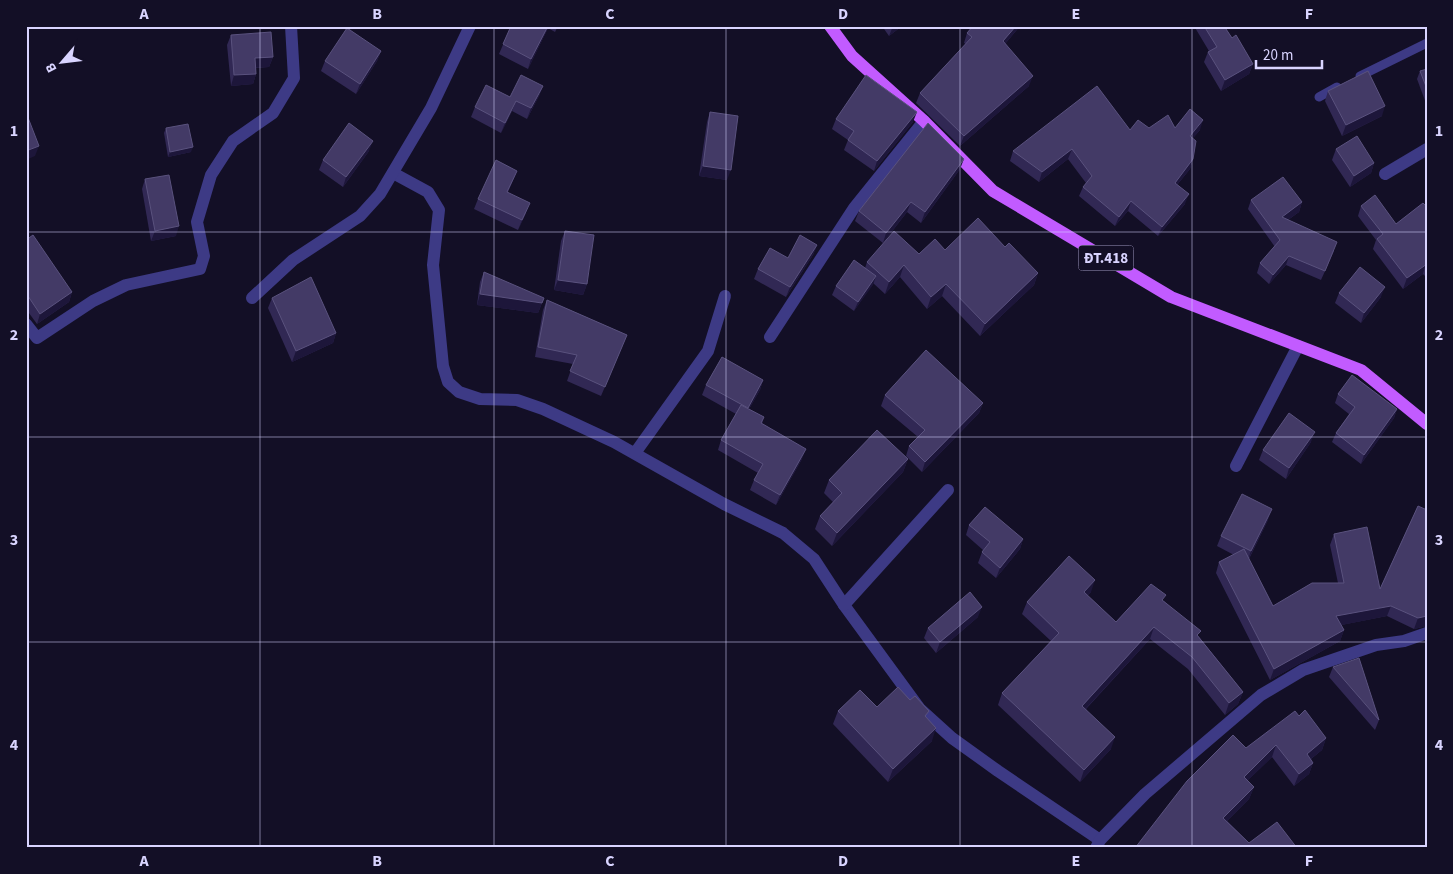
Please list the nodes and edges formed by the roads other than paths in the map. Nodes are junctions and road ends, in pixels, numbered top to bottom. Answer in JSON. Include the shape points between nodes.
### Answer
{"nodes":[{"id":1,"x":291,"y":26,"type":"edge"},
{"id":2,"x":470,"y":26,"type":"edge"},
{"id":3,"x":830,"y":26,"type":"edge"},
{"id":4,"x":1427,"y":43,"type":"edge"},
{"id":5,"x":1319,"y":97,"type":"dead end"},
{"id":6,"x":924,"y":122,"type":"junction"},
{"id":7,"x":1427,"y":149,"type":"edge"},
{"id":8,"x":393,"y":172,"type":"junction"},
{"id":9,"x":1385,"y":174,"type":"dead end"},
{"id":10,"x":725,"y":296,"type":"dead end"},
{"id":11,"x":252,"y":298,"type":"dead end"},
{"id":12,"x":26,"y":324,"type":"edge"},
{"id":13,"x":770,"y":337,"type":"dead end"},
{"id":14,"x":1298,"y":346,"type":"junction"},
{"id":15,"x":1427,"y":424,"type":"edge"},
{"id":16,"x":635,"y":453,"type":"junction"},
{"id":17,"x":1236,"y":466,"type":"dead end"},
{"id":18,"x":948,"y":490,"type":"dead end"},
{"id":19,"x":844,"y":605,"type":"junction"},
{"id":20,"x":1427,"y":633,"type":"edge"},
{"id":21,"x":1098,"y":844,"type":"edge"}],
"edges":[{"from":1,"to":12,"type":"street","via":[[294,78],[273,113],[234,141],[211,175],[197,222],[204,256],[200,269],[126,285],[93,301],[37,338]]},
{"from":2,"to":8,"type":"street","via":[[431,108]]},
{"from":3,"to":6,"type":"main road","number":"ĐT.418","via":[[852,56]]},
{"from":4,"to":5,"type":"lane"},
{"from":6,"to":13,"type":"street","via":[[854,208]]},
{"from":6,"to":14,"type":"main road","number":"ĐT.418","via":[[993,191],[1171,297]]},
{"from":7,"to":9,"type":"street"},
{"from":8,"to":11,"type":"street","via":[[380,194],[360,216],[294,260]]},
{"from":8,"to":16,"type":"street","via":[[428,192],[439,210],[433,265],[448,382],[459,392],[480,400],[517,400],[543,409]]},
{"from":10,"to":16,"type":"street","via":[[708,351]]},
{"from":14,"to":15,"type":"main road","number":"ĐT.418","via":[[1361,370]]},
{"from":14,"to":17,"type":"street"},
{"from":16,"to":19,"type":"street","via":[[724,504],[783,533],[814,559]]},
{"from":18,"to":19,"type":"street"},
{"from":19,"to":21,"type":"street","via":[[920,708],[952,738]]},
{"from":20,"to":21,"type":"street","via":[[1404,642],[1376,645],[1303,670],[1261,695],[1145,794]]}]}
